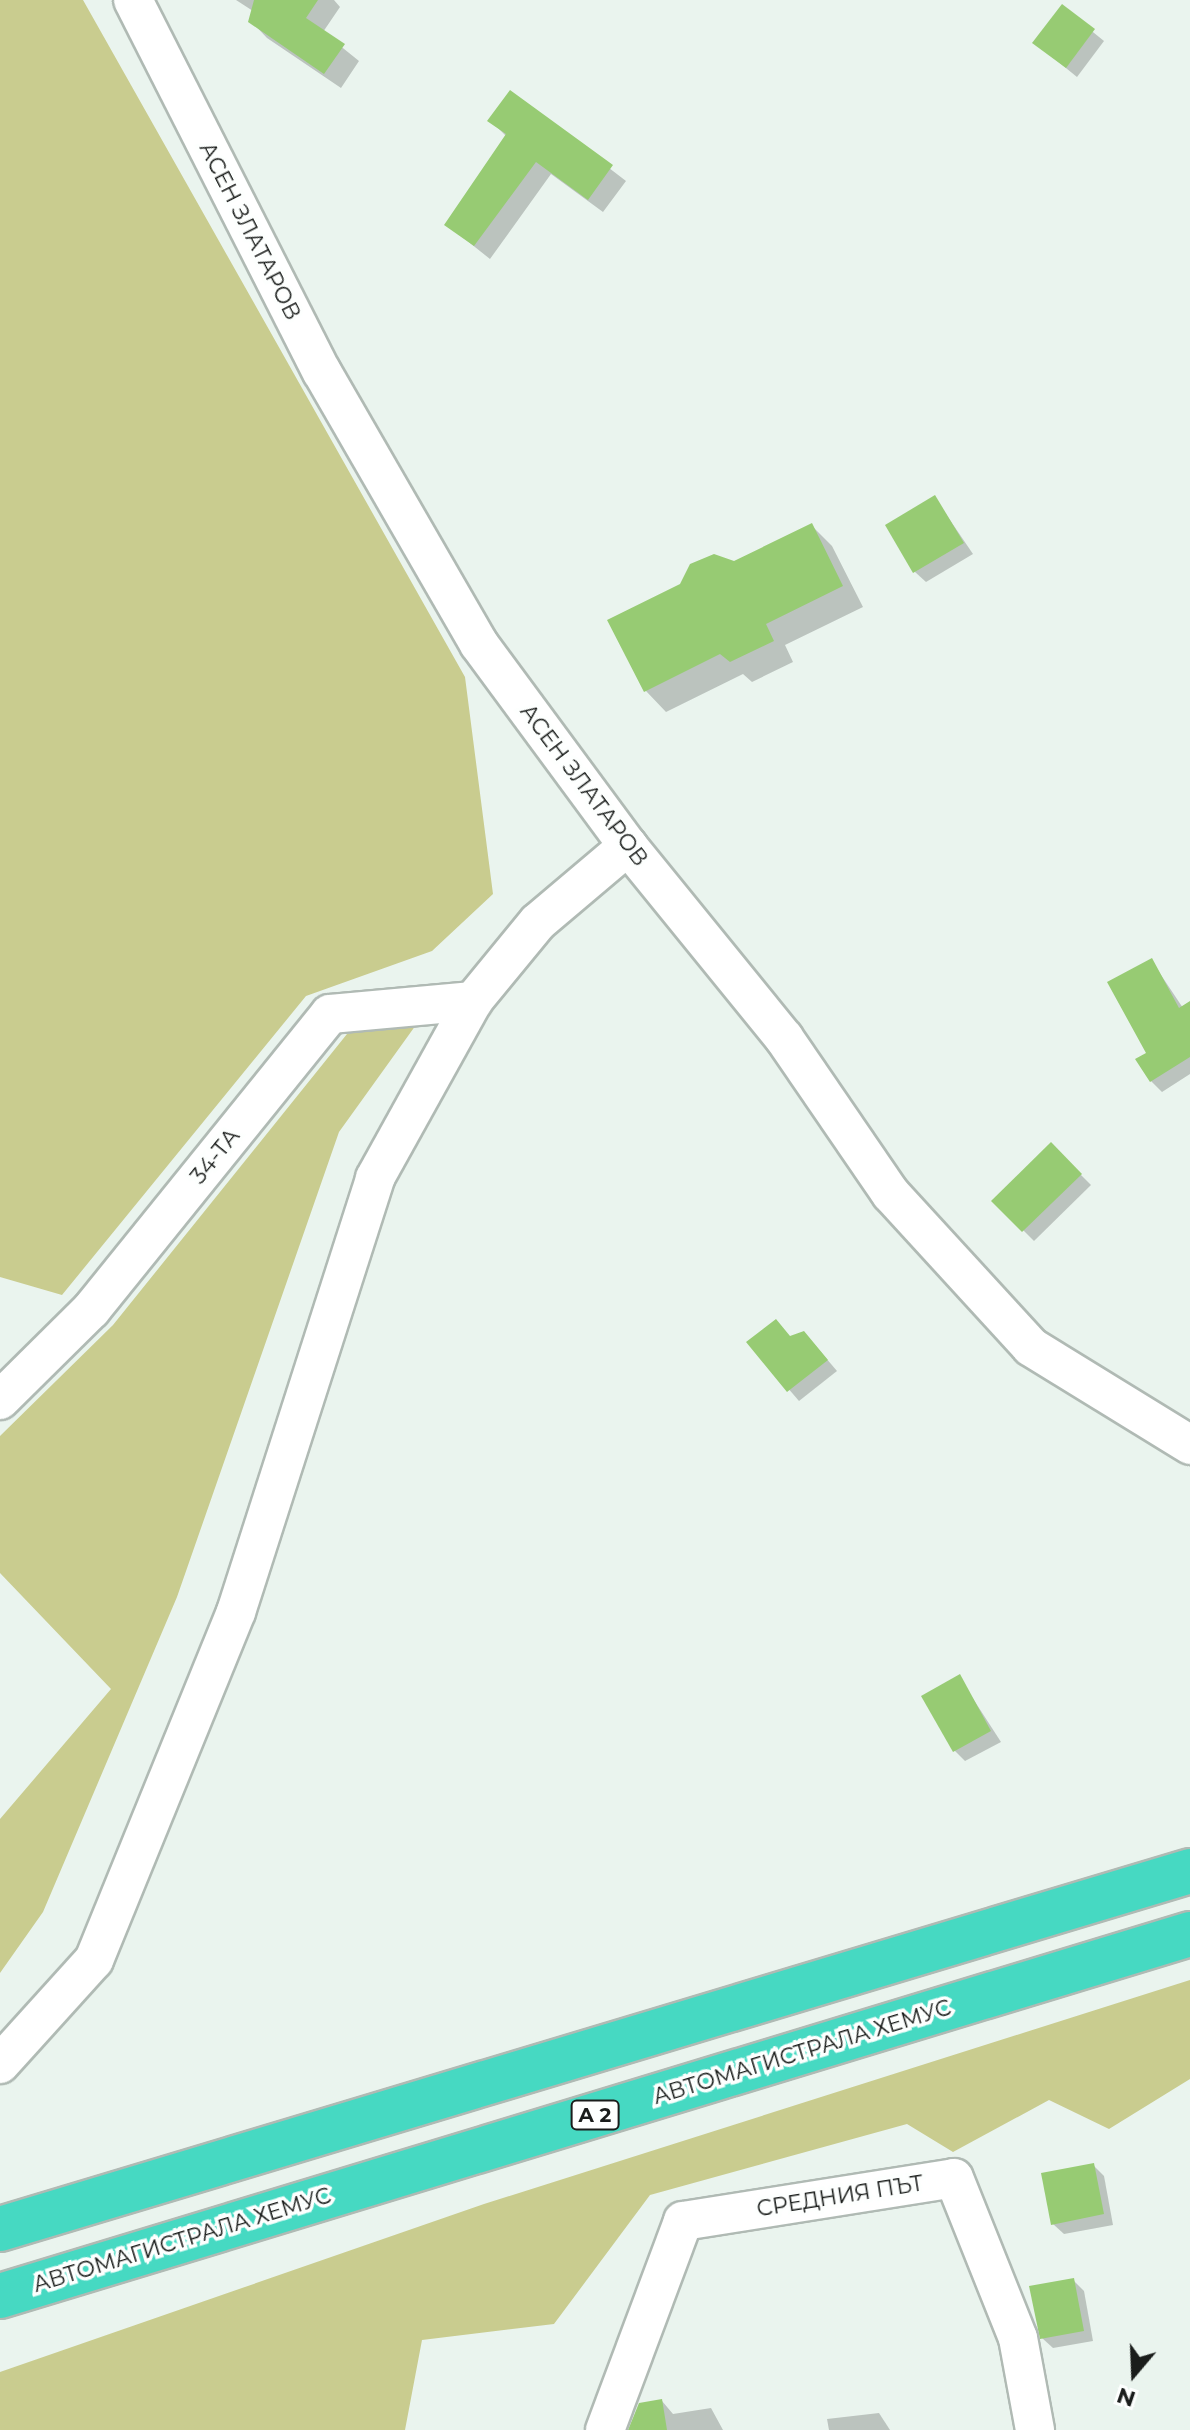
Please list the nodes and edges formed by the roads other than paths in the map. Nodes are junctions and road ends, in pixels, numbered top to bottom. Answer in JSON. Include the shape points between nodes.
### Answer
{"nodes":[{"id":1,"x":133,"y":0,"type":"edge"},
{"id":2,"x":628,"y":846,"type":"junction"},
{"id":3,"x":473,"y":1001,"type":"junction"},
{"id":4,"x":0,"y":1400,"type":"edge"},
{"id":5,"x":1190,"y":1445,"type":"edge"},
{"id":6,"x":1190,"y":1871,"type":"edge"},
{"id":7,"x":1190,"y":1934,"type":"edge"},
{"id":8,"x":0,"y":2064,"type":"edge"},
{"id":9,"x":0,"y":2229,"type":"edge"},
{"id":10,"x":0,"y":2296,"type":"edge"},
{"id":11,"x":605,"y":2430,"type":"edge"},
{"id":12,"x":1035,"y":2430,"type":"edge"}],
"edges":[{"from":1,"to":2,"type":"street","name":"АСЕН ЗЛАТАРОВ","via":[[322,372],[471,631]]},
{"from":2,"to":3,"type":"street","via":[[538,922]]},
{"from":2,"to":5,"type":"street","name":"АСЕН ЗЛАТАРОВ","via":[[784,1038],[891,1194],[1031,1347]]},
{"from":3,"to":4,"type":"street","name":"34-ТА","via":[[330,1014],[91,1310]]},
{"from":3,"to":8,"type":"street","via":[[375,1178],[236,1612],[94,1960]]},
{"from":6,"to":9,"type":"highway"},
{"from":7,"to":10,"type":"highway","name":"АВТОМАГИСТРАЛА ХЕМУС","number":"A 2"},
{"from":11,"to":12,"type":"street","name":"СРЕДНИЯ ПЪТ","via":[[683,2221],[954,2178],[1018,2338]]}]}
